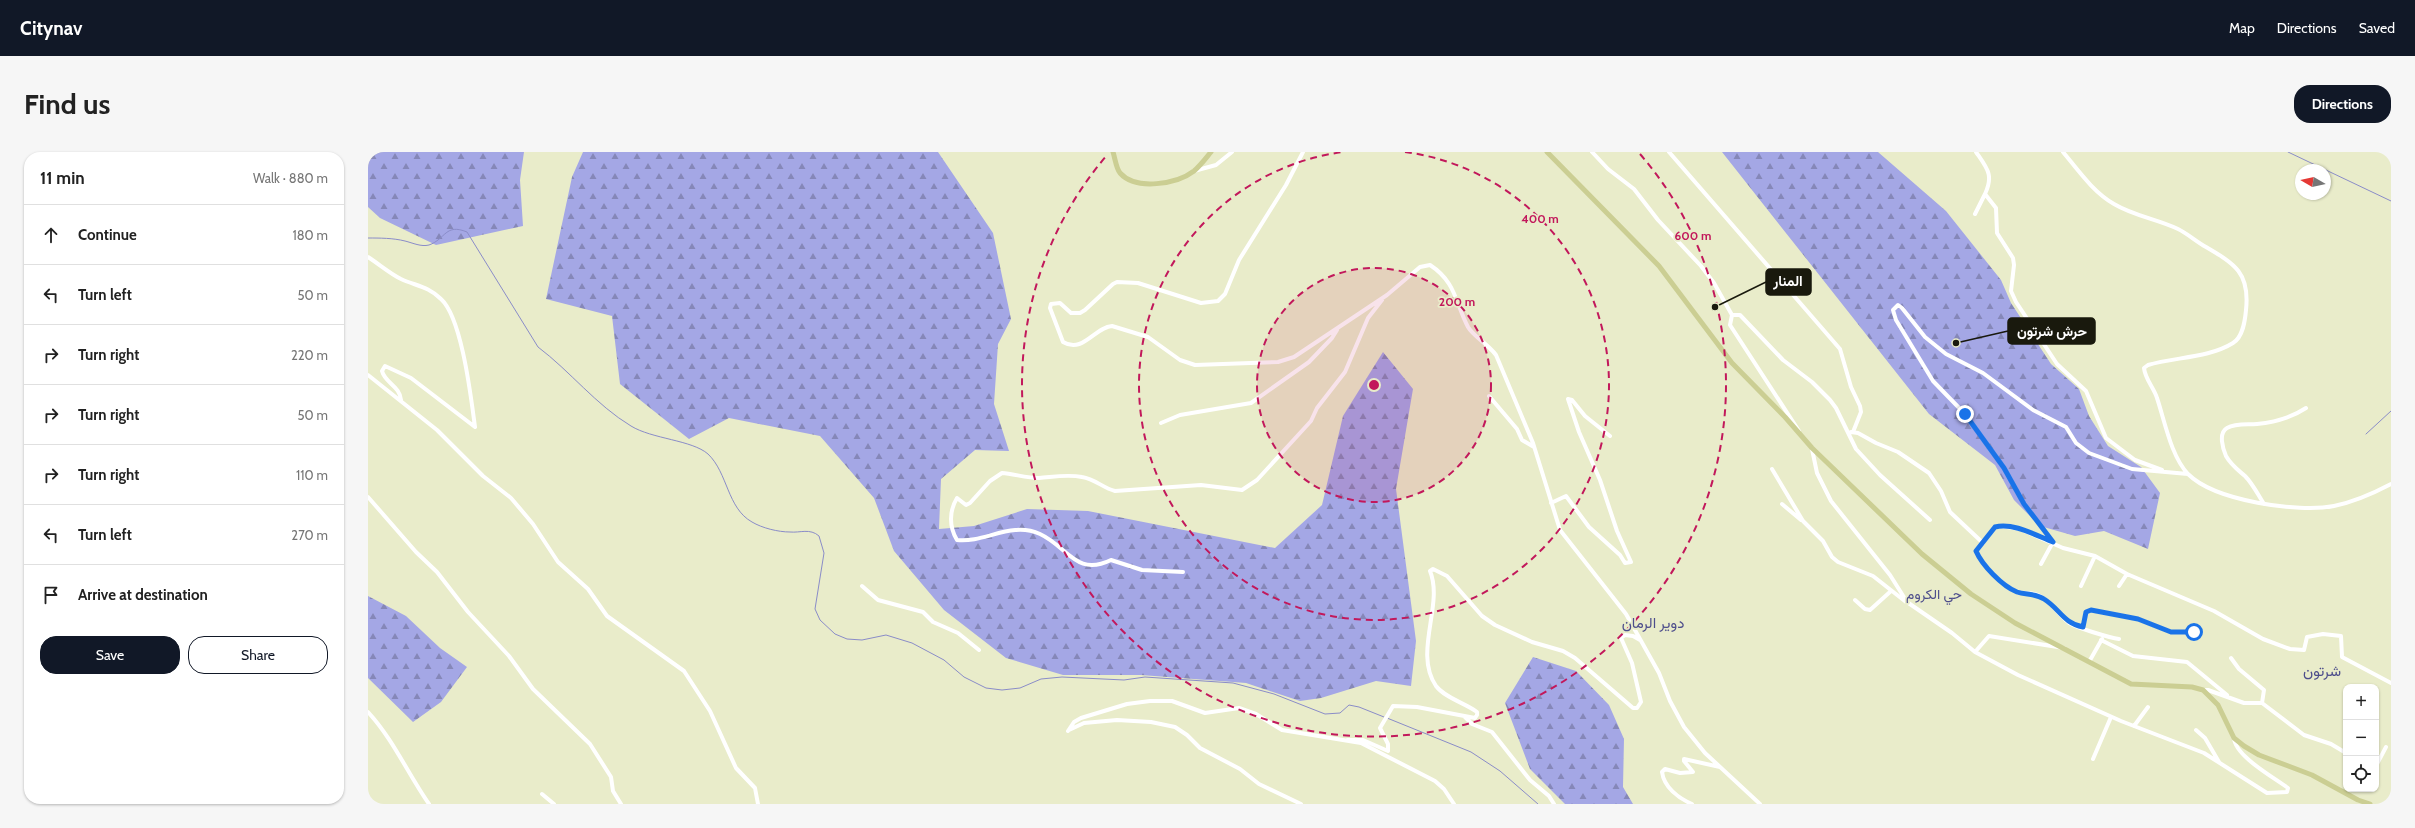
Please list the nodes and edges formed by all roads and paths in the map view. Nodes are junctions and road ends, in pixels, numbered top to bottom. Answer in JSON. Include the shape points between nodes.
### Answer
{"nodes":[{"id":1,"x":1113,"y":152,"type":"edge"},
{"id":2,"x":1211,"y":152,"type":"edge"},
{"id":3,"x":1232,"y":152,"type":"edge"},
{"id":4,"x":1303,"y":152,"type":"edge"},
{"id":5,"x":1547,"y":152,"type":"edge"},
{"id":6,"x":1592,"y":152,"type":"edge"},
{"id":7,"x":1669,"y":152,"type":"edge"},
{"id":8,"x":1976,"y":152,"type":"edge"},
{"id":9,"x":2063,"y":152,"type":"edge"},
{"id":10,"x":1194,"y":171,"type":"junction"},
{"id":11,"x":1985,"y":194,"type":"junction"},
{"id":12,"x":1975,"y":214,"type":"dead end"},
{"id":13,"x":368,"y":257,"type":"edge"},
{"id":14,"x":1387,"y":295,"type":"junction"},
{"id":15,"x":1732,"y":315,"type":"junction"},
{"id":16,"x":1337,"y":330,"type":"junction"},
{"id":17,"x":368,"y":375,"type":"edge"},
{"id":18,"x":1489,"y":396,"type":"dead end"},
{"id":19,"x":401,"y":400,"type":"junction"},
{"id":20,"x":2306,"y":408,"type":"dead end"},
{"id":21,"x":1161,"y":423,"type":"dead end"},
{"id":22,"x":1851,"y":432,"type":"junction"},
{"id":23,"x":1801,"y":434,"type":"junction"},
{"id":24,"x":1610,"y":436,"type":"dead end"},
{"id":25,"x":1534,"y":447,"type":"junction"},
{"id":26,"x":1812,"y":448,"type":"junction"},
{"id":27,"x":1772,"y":469,"type":"dead end"},
{"id":28,"x":2168,"y":472,"type":"junction"},
{"id":29,"x":2188,"y":474,"type":"junction"},
{"id":30,"x":2391,"y":484,"type":"edge"},
{"id":31,"x":368,"y":497,"type":"edge"},
{"id":32,"x":1551,"y":503,"type":"junction"},
{"id":33,"x":1782,"y":504,"type":"dead end"},
{"id":34,"x":2264,"y":504,"type":"junction"},
{"id":35,"x":1930,"y":520,"type":"dead end"},
{"id":36,"x":1803,"y":521,"type":"junction"},
{"id":37,"x":2053,"y":542,"type":"junction"},
{"id":38,"x":1983,"y":543,"type":"junction"},
{"id":39,"x":2095,"y":556,"type":"junction"},
{"id":40,"x":2041,"y":564,"type":"dead end"},
{"id":41,"x":1184,"y":572,"type":"dead end"},
{"id":42,"x":2127,"y":574,"type":"junction"},
{"id":43,"x":862,"y":586,"type":"dead end"},
{"id":44,"x":2081,"y":586,"type":"dead end"},
{"id":45,"x":2119,"y":586,"type":"dead end"},
{"id":46,"x":1891,"y":591,"type":"junction"},
{"id":47,"x":1855,"y":600,"type":"dead end"},
{"id":48,"x":1907,"y":602,"type":"junction"},
{"id":49,"x":2083,"y":627,"type":"junction"},
{"id":50,"x":2194,"y":632,"type":"dead end"},
{"id":51,"x":2102,"y":638,"type":"junction"},
{"id":52,"x":2119,"y":639,"type":"dead end"},
{"id":53,"x":1642,"y":641,"type":"junction"},
{"id":54,"x":2064,"y":648,"type":"junction"},
{"id":55,"x":979,"y":650,"type":"dead end"},
{"id":56,"x":1975,"y":652,"type":"junction"},
{"id":57,"x":2231,"y":658,"type":"dead end"},
{"id":58,"x":2089,"y":662,"type":"junction"},
{"id":59,"x":2391,"y":683,"type":"edge"},
{"id":60,"x":2203,"y":690,"type":"junction"},
{"id":61,"x":2228,"y":696,"type":"junction"},
{"id":62,"x":2262,"y":703,"type":"junction"},
{"id":63,"x":2148,"y":707,"type":"dead end"},
{"id":64,"x":368,"y":712,"type":"edge"},
{"id":65,"x":1464,"y":716,"type":"junction"},
{"id":66,"x":2111,"y":717,"type":"junction"},
{"id":67,"x":2134,"y":726,"type":"junction"},
{"id":68,"x":2196,"y":730,"type":"dead end"},
{"id":69,"x":2234,"y":738,"type":"junction"},
{"id":70,"x":1348,"y":740,"type":"junction"},
{"id":71,"x":2386,"y":747,"type":"dead end"},
{"id":72,"x":2343,"y":751,"type":"edge"},
{"id":73,"x":2093,"y":759,"type":"dead end"},
{"id":74,"x":2379,"y":762,"type":"edge"},
{"id":75,"x":2220,"y":764,"type":"junction"},
{"id":76,"x":1720,"y":767,"type":"junction"},
{"id":77,"x":542,"y":794,"type":"dead end"},
{"id":78,"x":429,"y":804,"type":"edge"},
{"id":79,"x":554,"y":804,"type":"edge"},
{"id":80,"x":621,"y":804,"type":"edge"},
{"id":81,"x":758,"y":804,"type":"edge"},
{"id":82,"x":1301,"y":804,"type":"edge"},
{"id":83,"x":1454,"y":804,"type":"edge"},
{"id":84,"x":1554,"y":804,"type":"edge"},
{"id":85,"x":1692,"y":804,"type":"edge"},
{"id":86,"x":1760,"y":804,"type":"edge"},
{"id":87,"x":2370,"y":804,"type":"edge"}],
"edges":[{"from":1,"to":10,"type":"main road","via":[[1122,174],[1138,182],[1166,182]]},
{"from":2,"to":10,"type":"main road"},
{"from":3,"to":10,"type":"street","via":[[1216,165]]},
{"from":4,"to":16,"type":"street","via":[[1286,185],[1239,260],[1225,294],[1218,300],[1200,303],[1170,292],[1122,281],[1113,284],[1080,313],[1068,312],[1056,302],[1051,304],[1050,308],[1060,338],[1066,344],[1086,341],[1112,326],[1148,337],[1180,360],[1194,365],[1244,365],[1288,360]]},
{"from":5,"to":23,"type":"main road","via":[[1659,266],[1727,357]]},
{"from":6,"to":15,"type":"street","via":[[1608,169],[1634,189],[1658,220],[1701,266]]},
{"from":7,"to":22,"type":"street","via":[[1840,349],[1861,412]]},
{"from":8,"to":11,"type":"street","via":[[1989,175],[1990,182]]},
{"from":9,"to":29,"type":"street","via":[[2075,170],[2113,204],[2180,229],[2233,263],[2242,276],[2247,306],[2243,329],[2237,340],[2219,349],[2156,362],[2144,368],[2146,378],[2157,397],[2175,452]]},
{"from":11,"to":12,"type":"street"},
{"from":11,"to":28,"type":"street","via":[[1996,208],[1997,233],[2013,258],[2010,291],[2027,321],[2057,364],[2086,391],[2106,438],[2135,460]]},
{"from":13,"to":19,"type":"street","via":[[398,278],[428,289],[440,297],[449,308],[467,368],[475,427],[411,378],[385,366],[383,376],[399,391]]},
{"from":14,"to":16,"type":"street"},
{"from":14,"to":25,"type":"street","via":[[1420,267],[1430,265],[1441,272],[1450,283],[1468,328],[1490,346],[1496,355]]},
{"from":14,"to":41,"type":"street","via":[[1368,318],[1345,372],[1317,408],[1311,421],[1247,488],[1235,490],[1201,485],[1115,491],[1109,490],[1100,482],[1082,477],[1064,475],[1038,478],[1002,473],[990,481],[970,503],[966,505],[957,498],[952,507],[951,531],[956,540],[968,541],[1011,529],[1039,533],[1056,543],[1078,562],[1089,567],[1111,560],[1142,570]]},
{"from":15,"to":22,"type":"street","via":[[1740,315],[1783,360],[1812,382],[1830,400]]},
{"from":15,"to":23,"type":"street","via":[[1730,325]]},
{"from":16,"to":21,"type":"street","via":[[1309,362],[1251,403],[1180,415]]},
{"from":17,"to":19,"type":"street"},
{"from":18,"to":25,"type":"street","via":[[1517,429],[1522,440]]},
{"from":19,"to":81,"type":"street","via":[[516,503],[558,562],[588,589],[607,616],[684,671],[710,711],[736,768],[758,793]]},
{"from":20,"to":34,"type":"street","via":[[2293,416],[2276,421],[2238,425],[2226,428],[2223,432],[2221,438],[2226,457],[2246,477]]},
{"from":22,"to":35,"type":"street","via":[[1856,449],[1880,475]]},
{"from":22,"to":38,"type":"street","via":[[1898,452],[1929,473],[1941,490],[1950,512]]},
{"from":23,"to":26,"type":"main road"},
{"from":24,"to":32,"type":"street","via":[[1568,399],[1631,562],[1625,563],[1620,555],[1589,527],[1566,496]]},
{"from":25,"to":32,"type":"street"},
{"from":26,"to":48,"type":"street","via":[[1817,473],[1831,501],[1890,575]]},
{"from":26,"to":54,"type":"main road","via":[[1922,554],[1971,594],[2015,623]]},
{"from":27,"to":36,"type":"street"},
{"from":28,"to":29,"type":"street"},
{"from":28,"to":37,"type":"street","via":[[2119,466],[2089,453],[2076,443],[2066,427],[2033,410],[1983,374],[1946,354],[1925,337],[1902,308],[1898,305],[1894,307],[1896,320],[1933,381],[1965,414],[2004,468],[2024,504]]},
{"from":29,"to":34,"type":"street","via":[[2215,490],[2245,501]]},
{"from":30,"to":34,"type":"street","via":[[2333,506],[2308,508]]},
{"from":31,"to":80,"type":"street","via":[[509,656],[533,690],[590,744],[611,777],[614,791]]},
{"from":32,"to":53,"type":"street","via":[[1560,530],[1626,614]]},
{"from":33,"to":36,"type":"street"},
{"from":36,"to":46,"type":"street","via":[[1823,541],[1837,561],[1867,572]]},
{"from":37,"to":38,"type":"street","via":[[2020,529],[2000,526],[1995,527]]},
{"from":37,"to":39,"type":"street","via":[[2063,548]]},
{"from":37,"to":40,"type":"street"},
{"from":38,"to":49,"type":"street","via":[[1976,551],[1977,555],[2006,585],[2019,593],[2038,595],[2057,609],[2070,624]]},
{"from":39,"to":42,"type":"street"},
{"from":39,"to":44,"type":"street"},
{"from":42,"to":45,"type":"street"},
{"from":42,"to":59,"type":"street","via":[[2214,611],[2277,646],[2304,650],[2307,637],[2323,634],[2341,636],[2342,657]]},
{"from":43,"to":55,"type":"street","via":[[878,600],[924,612],[933,622],[958,633]]},
{"from":46,"to":47,"type":"street","via":[[1870,610],[1866,610]]},
{"from":46,"to":48,"type":"street"},
{"from":48,"to":56,"type":"street"},
{"from":49,"to":50,"type":"street","via":[[2086,612],[2091,610],[2138,619],[2171,632]]},
{"from":49,"to":51,"type":"street"},
{"from":51,"to":52,"type":"street"},
{"from":51,"to":58,"type":"street"},
{"from":51,"to":61,"type":"street","via":[[2133,656],[2187,662]]},
{"from":53,"to":65,"type":"street","via":[[1633,636],[1622,635],[1621,638],[1632,663],[1641,702],[1637,708],[1633,708],[1575,658],[1563,651],[1532,642],[1482,616],[1447,576],[1433,569],[1430,571],[1435,586],[1428,636],[1430,672],[1436,686],[1477,712],[1475,718]]},
{"from":53,"to":76,"type":"street","via":[[1684,727]]},
{"from":54,"to":56,"type":"street","via":[[1989,636]]},
{"from":54,"to":58,"type":"main road"},
{"from":56,"to":66,"type":"street","via":[[2018,675]]},
{"from":57,"to":62,"type":"street","via":[[2239,669],[2264,690]]},
{"from":58,"to":60,"type":"main road","via":[[2131,684],[2192,687]]},
{"from":60,"to":61,"type":"street"},
{"from":60,"to":69,"type":"main road","via":[[2218,705]]},
{"from":61,"to":62,"type":"street","via":[[2244,703]]},
{"from":62,"to":72,"type":"street","via":[[2304,735],[2331,744]]},
{"from":63,"to":67,"type":"street"},
{"from":64,"to":78,"type":"street"},
{"from":65,"to":70,"type":"street","via":[[1393,706],[1380,728],[1388,744],[1388,751],[1363,740]]},
{"from":65,"to":84,"type":"street","via":[[1472,724],[1492,732],[1530,780]]},
{"from":66,"to":67,"type":"street"},
{"from":66,"to":73,"type":"street"},
{"from":67,"to":75,"type":"street","via":[[2204,753]]},
{"from":68,"to":75,"type":"street","via":[[2205,738]]},
{"from":69,"to":75,"type":"street","via":[[2234,745],[2247,758],[2289,790],[2267,793]]},
{"from":69,"to":87,"type":"main road","via":[[2259,755],[2312,775]]},
{"from":70,"to":82,"type":"street","via":[[1282,730],[1256,714],[1239,708],[1205,713],[1166,700],[1127,704],[1087,716],[1074,722],[1068,731],[1084,723],[1098,720],[1133,720],[1170,726],[1182,731],[1200,748],[1240,768],[1259,784]]},
{"from":70,"to":83,"type":"street","via":[[1430,778],[1444,789]]},
{"from":71,"to":74,"type":"street"},
{"from":76,"to":85,"type":"street","via":[[1684,759],[1693,772],[1662,772],[1666,785]]},
{"from":76,"to":86,"type":"street"},
{"from":77,"to":79,"type":"street"}]}
